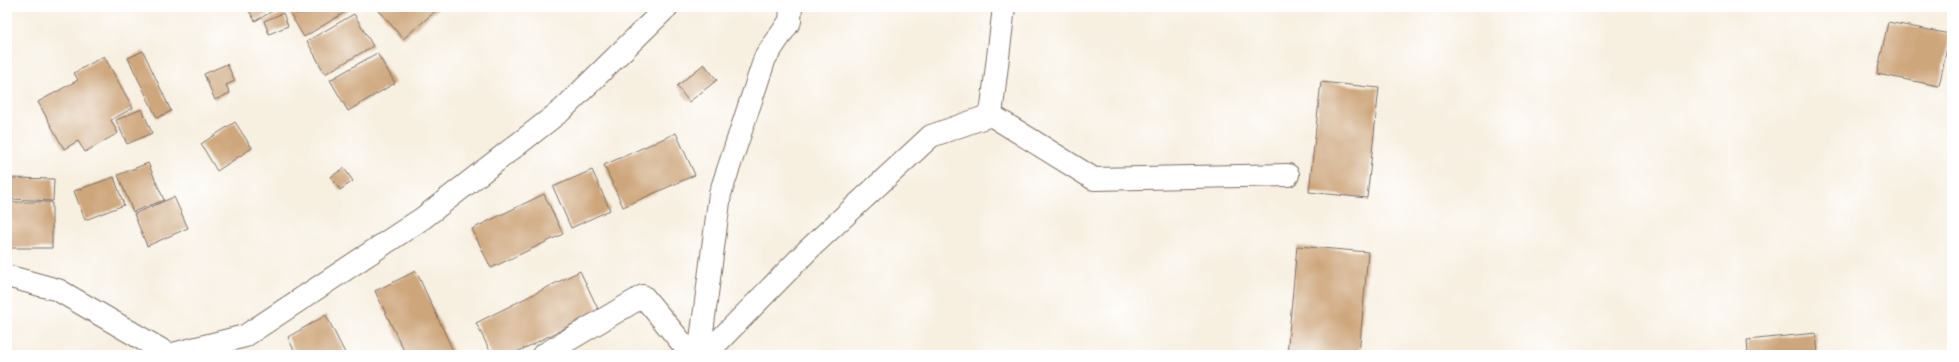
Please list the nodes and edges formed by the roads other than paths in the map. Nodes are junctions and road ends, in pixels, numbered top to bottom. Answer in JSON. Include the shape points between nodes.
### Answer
{"nodes":[{"id":1,"x":667,"y":7,"type":"edge"},
{"id":2,"x":791,"y":7,"type":"edge"},
{"id":3,"x":1004,"y":7,"type":"edge"},
{"id":4,"x":991,"y":115,"type":"junction"},
{"id":5,"x":1288,"y":175,"type":"dead end"},
{"id":6,"x":7,"y":276,"type":"edge"},
{"id":7,"x":554,"y":352,"type":"edge"},
{"id":8,"x":169,"y":355,"type":"edge"},
{"id":9,"x":692,"y":355,"type":"edge"},
{"id":10,"x":699,"y":355,"type":"edge"},
{"id":11,"x":705,"y":355,"type":"edge"}],
"edges":[{"from":1,"to":8,"type":"street","via":[[562,110],[423,218],[245,336]]},
{"from":2,"to":10,"type":"street","via":[[790,20],[765,58],[720,194]]},
{"from":3,"to":4,"type":"street"},
{"from":4,"to":5,"type":"street","via":[[1094,179]]},
{"from":4,"to":11,"type":"street","via":[[931,136],[809,249]]},
{"from":6,"to":8,"type":"street","via":[[58,290]]},
{"from":7,"to":9,"type":"street","via":[[643,296]]}]}
